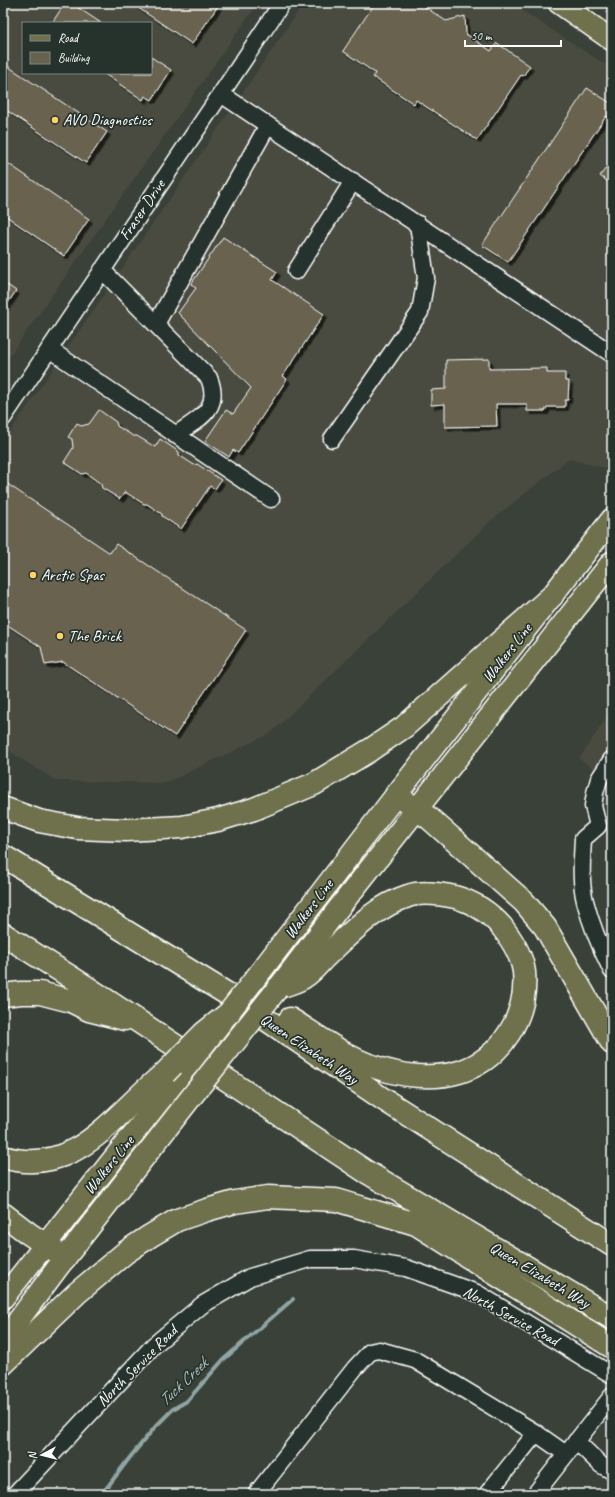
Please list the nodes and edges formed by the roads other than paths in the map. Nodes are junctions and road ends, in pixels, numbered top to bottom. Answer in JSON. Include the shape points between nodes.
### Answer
{"nodes":[{"id":1,"x":282,"y":3,"type":"edge"},
{"id":2,"x":559,"y":3,"type":"edge"},
{"id":3,"x":612,"y":40,"type":"edge"},
{"id":4,"x":221,"y":94,"type":"junction"},
{"id":5,"x":268,"y":125,"type":"junction"},
{"id":6,"x":353,"y":181,"type":"junction"},
{"id":7,"x":418,"y":224,"type":"junction"},
{"id":8,"x":102,"y":270,"type":"junction"},
{"id":9,"x":296,"y":271,"type":"dead end"},
{"id":10,"x":156,"y":324,"type":"junction"},
{"id":11,"x":49,"y":349,"type":"junction"},
{"id":12,"x":612,"y":354,"type":"edge"},
{"id":13,"x":3,"y":418,"type":"edge"},
{"id":14,"x":175,"y":435,"type":"junction"},
{"id":15,"x":332,"y":440,"type":"dead end"},
{"id":16,"x":271,"y":499,"type":"dead end"},
{"id":17,"x":612,"y":519,"type":"edge"},
{"id":18,"x":612,"y":562,"type":"edge"},
{"id":19,"x":552,"y":596,"type":"junction"},
{"id":20,"x":611,"y":761,"type":"edge"},
{"id":21,"x":396,"y":795,"type":"junction"},
{"id":22,"x":3,"y":808,"type":"edge"},
{"id":23,"x":417,"y":810,"type":"junction"},
{"id":24,"x":3,"y":856,"type":"edge"},
{"id":25,"x":3,"y":934,"type":"edge"},
{"id":26,"x":611,"y":968,"type":"edge"},
{"id":27,"x":278,"y":988,"type":"junction"},
{"id":28,"x":3,"y":995,"type":"edge"},
{"id":29,"x":235,"y":1008,"type":"junction"},
{"id":30,"x":612,"y":1043,"type":"edge"},
{"id":31,"x":3,"y":1157,"type":"edge"},
{"id":32,"x":365,"y":1171,"type":"junction"},
{"id":33,"x":3,"y":1214,"type":"edge"},
{"id":34,"x":45,"y":1245,"type":"junction"},
{"id":35,"x":612,"y":1245,"type":"edge"},
{"id":36,"x":65,"y":1258,"type":"junction"},
{"id":37,"x":3,"y":1298,"type":"edge"},
{"id":38,"x":612,"y":1318,"type":"edge"},
{"id":39,"x":3,"y":1341,"type":"edge"},
{"id":40,"x":612,"y":1347,"type":"edge"},
{"id":41,"x":3,"y":1364,"type":"edge"},
{"id":42,"x":612,"y":1375,"type":"edge"},
{"id":43,"x":612,"y":1396,"type":"edge"},
{"id":44,"x":536,"y":1433,"type":"junction"},
{"id":45,"x":576,"y":1441,"type":"junction"},
{"id":46,"x":566,"y":1454,"type":"junction"},
{"id":47,"x":612,"y":1470,"type":"edge"},
{"id":48,"x":16,"y":1494,"type":"edge"},
{"id":49,"x":256,"y":1494,"type":"edge"},
{"id":50,"x":487,"y":1494,"type":"edge"},
{"id":51,"x":535,"y":1494,"type":"edge"}],
"edges":[{"from":1,"to":4,"type":"street","name":"Fraser Drive"},
{"from":2,"to":3,"type":"main road"},
{"from":4,"to":5,"type":"street"},
{"from":4,"to":8,"type":"street","name":"Fraser Drive"},
{"from":5,"to":6,"type":"street"},
{"from":5,"to":10,"type":"street"},
{"from":6,"to":7,"type":"street"},
{"from":6,"to":9,"type":"street"},
{"from":7,"to":12,"type":"street"},
{"from":7,"to":15,"type":"street","via":[[426,278],[420,312]]},
{"from":8,"to":10,"type":"street"},
{"from":8,"to":11,"type":"street","name":"Fraser Drive"},
{"from":10,"to":14,"type":"street","via":[[209,378],[213,388],[207,413]]},
{"from":11,"to":13,"type":"street","name":"Fraser Drive"},
{"from":11,"to":14,"type":"street"},
{"from":14,"to":16,"type":"street"},
{"from":17,"to":19,"type":"main road","name":"Walkers Line"},
{"from":18,"to":23,"type":"main road","name":"Walkers Line"},
{"from":19,"to":21,"type":"main road","name":"Walkers Line"},
{"from":19,"to":22,"type":"highway","via":[[404,727],[314,784],[254,809],[182,827],[126,830],[77,828],[39,821]]},
{"from":20,"to":26,"type":"street","via":[[598,779],[593,806],[598,826],[583,839],[582,868],[585,900]]},
{"from":21,"to":23,"type":"highway"},
{"from":21,"to":29,"type":"main road","name":"Walkers Line","bridge":true},
{"from":23,"to":27,"type":"main road","name":"Walkers Line"},
{"from":23,"to":30,"type":"highway","via":[[524,902],[545,927]]},
{"from":24,"to":29,"type":"highway","name":"Queen Elizabeth Way"},
{"from":25,"to":32,"type":"highway","name":"Queen Elizabeth Way"},
{"from":27,"to":29,"type":"highway","via":[[304,977],[368,916],[409,896],[428,894],[464,900],[481,908],[498,922],[511,938],[524,970],[521,1010],[501,1046],[475,1066],[438,1076],[416,1076],[374,1067],[354,1059],[286,1017]]},
{"from":27,"to":36,"type":"main road","name":"Walkers Line","bridge":true},
{"from":28,"to":32,"type":"highway","via":[[40,993],[132,1021]]},
{"from":29,"to":31,"type":"highway","bridge":true,"via":[[204,1033],[103,1130],[80,1146],[56,1159],[33,1162]]},
{"from":29,"to":34,"type":"main road","name":"Walkers Line","bridge":true},
{"from":29,"to":35,"type":"highway","name":"Queen Elizabeth Way"},
{"from":32,"to":38,"type":"highway","name":"Queen Elizabeth Way"},
{"from":33,"to":34,"type":"highway"},
{"from":34,"to":36,"type":"highway"},
{"from":34,"to":37,"type":"main road","name":"Walkers Line"},
{"from":36,"to":39,"type":"main road","name":"Walkers Line"},
{"from":40,"to":41,"type":"highway","via":[[416,1224],[336,1200],[268,1197],[207,1210],[177,1220],[150,1236],[77,1292]]},
{"from":42,"to":48,"type":"street","name":"North Service Road","via":[[477,1294],[406,1268],[354,1259],[310,1259],[250,1277],[202,1305],[154,1345]]},
{"from":43,"to":45,"type":"street"},
{"from":44,"to":46,"type":"street"},
{"from":44,"to":49,"type":"street","via":[[415,1360],[379,1350],[370,1352],[355,1368]]},
{"from":44,"to":50,"type":"street"},
{"from":45,"to":46,"type":"street"},
{"from":45,"to":47,"type":"street","via":[[601,1465]]},
{"from":46,"to":51,"type":"street"}]}
